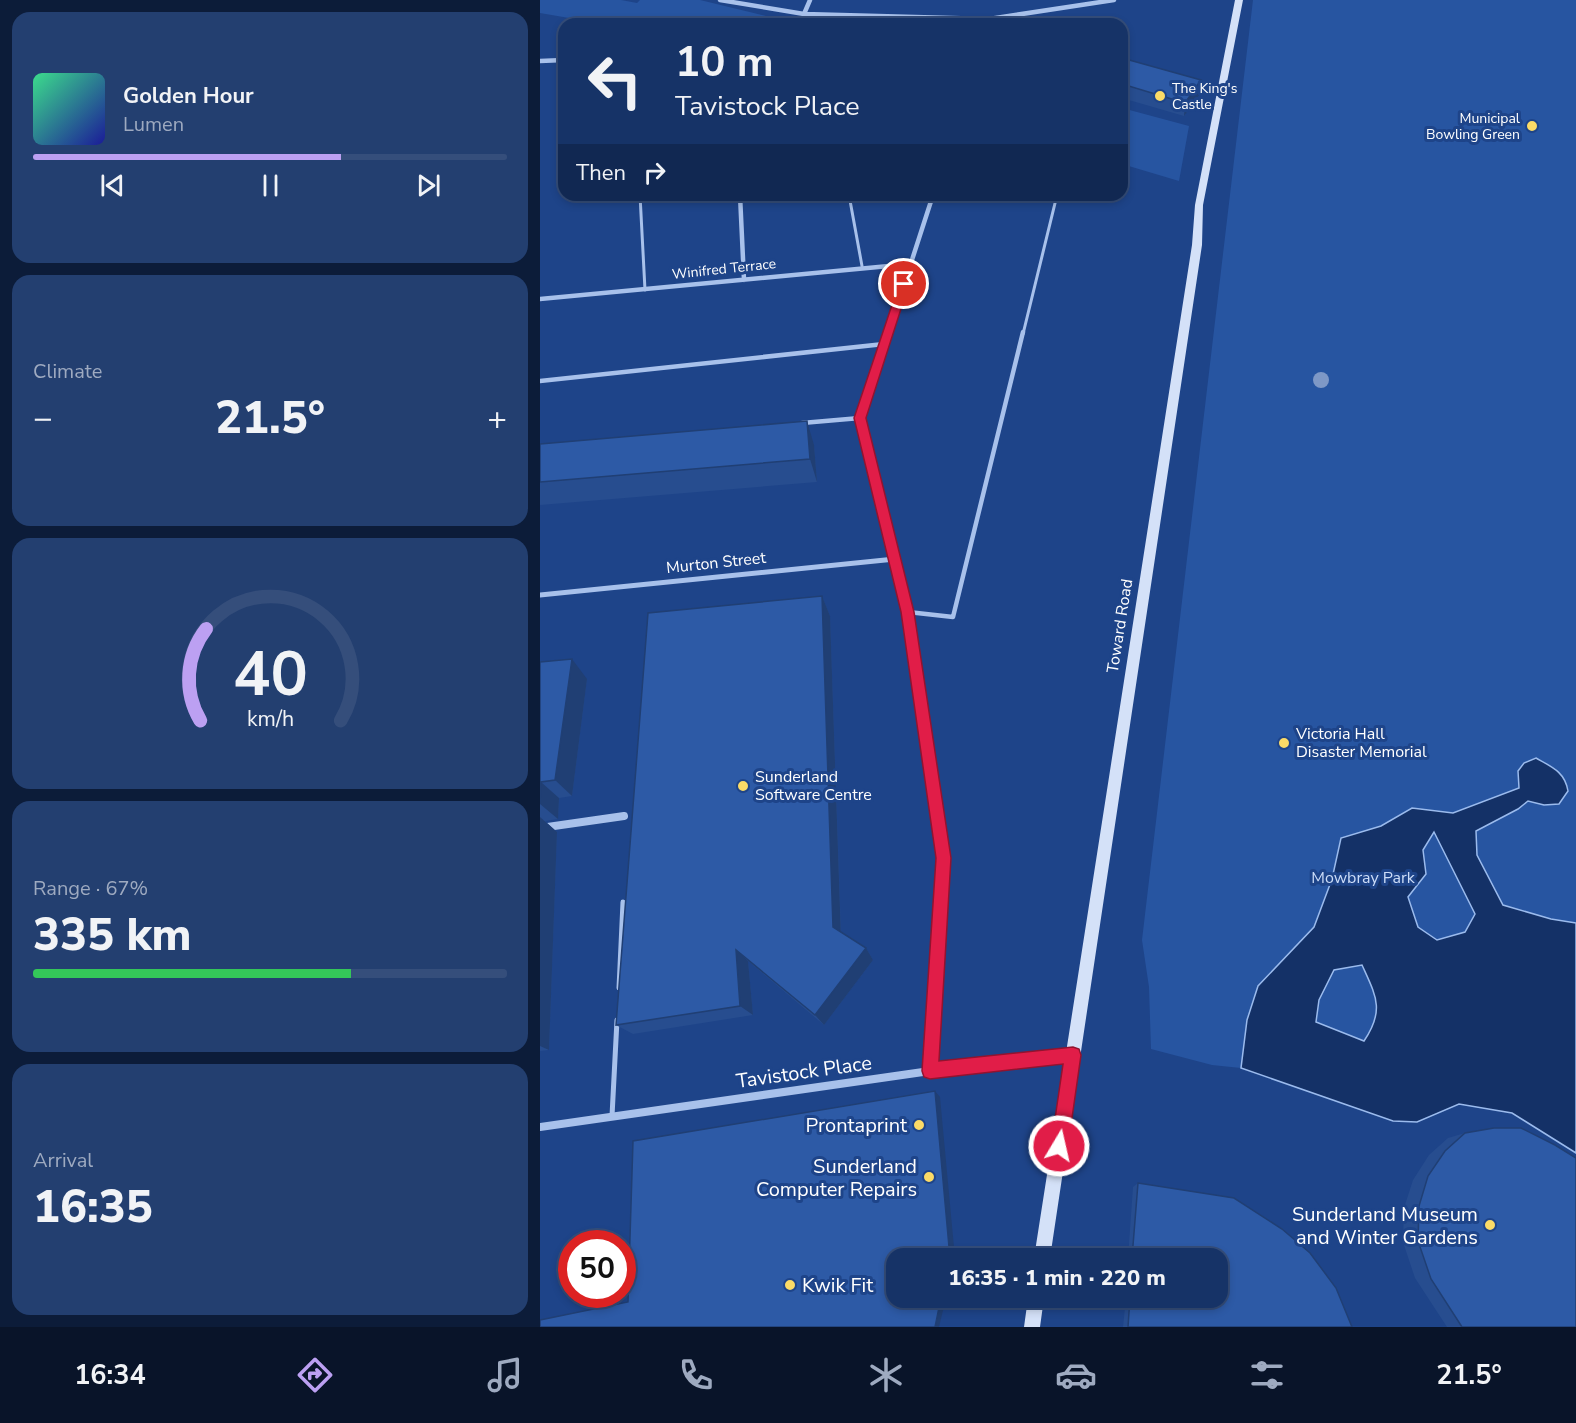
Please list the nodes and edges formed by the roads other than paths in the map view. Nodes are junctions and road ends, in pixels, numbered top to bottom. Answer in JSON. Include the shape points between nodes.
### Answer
{"nodes":[{"id":1,"x":720,"y":0,"type":"edge"},
{"id":2,"x":810,"y":0,"type":"edge"},
{"id":3,"x":1114,"y":0,"type":"edge"},
{"id":4,"x":1239,"y":0,"type":"edge"},
{"id":5,"x":727,"y":1,"type":"edge"},
{"id":6,"x":804,"y":14,"type":"junction"},
{"id":7,"x":952,"y":18,"type":"edge"},
{"id":8,"x":996,"y":18,"type":"edge"},
{"id":9,"x":558,"y":60,"type":"edge"},
{"id":10,"x":540,"y":61,"type":"edge"},
{"id":11,"x":640,"y":201,"type":"edge"},
{"id":12,"x":740,"y":201,"type":"edge"},
{"id":13,"x":850,"y":201,"type":"edge"},
{"id":14,"x":931,"y":201,"type":"edge"},
{"id":15,"x":1056,"y":201,"type":"edge"},
{"id":16,"x":910,"y":264,"type":"junction"},
{"id":17,"x":862,"y":266,"type":"junction"},
{"id":18,"x":744,"y":280,"type":"junction"},
{"id":19,"x":645,"y":290,"type":"junction"},
{"id":20,"x":540,"y":299,"type":"edge"},
{"id":21,"x":884,"y":344,"type":"junction"},
{"id":22,"x":540,"y":381,"type":"edge"},
{"id":23,"x":860,"y":418,"type":"junction"},
{"id":24,"x":793,"y":424,"type":"edge"},
{"id":25,"x":896,"y":559,"type":"junction"},
{"id":26,"x":540,"y":595,"type":"edge"},
{"id":27,"x":908,"y":612,"type":"junction"},
{"id":28,"x":624,"y":816,"type":"dead end"},
{"id":29,"x":540,"y":828,"type":"edge"},
{"id":30,"x":623,"y":902,"type":"edge"},
{"id":31,"x":618,"y":997,"type":"edge"},
{"id":32,"x":618,"y":1009,"type":"edge"},
{"id":33,"x":1073,"y":1055,"type":"junction"},
{"id":34,"x":930,"y":1071,"type":"junction"},
{"id":35,"x":612,"y":1116,"type":"junction"},
{"id":36,"x":540,"y":1127,"type":"edge"},
{"id":37,"x":1044,"y":1248,"type":"edge"},
{"id":38,"x":1035,"y":1308,"type":"edge"},
{"id":39,"x":1032,"y":1327,"type":"edge"}],
"edges":[{"from":1,"to":5,"type":"street"},
{"from":2,"to":6,"type":"street"},
{"from":3,"to":8,"type":"street"},
{"from":4,"to":33,"type":"main road","name":"Toward Road","via":[[1199,205],[1197,245]]},
{"from":5,"to":6,"type":"street"},
{"from":6,"to":7,"type":"street"},
{"from":9,"to":10,"type":"street"},
{"from":11,"to":19,"type":"lane"},
{"from":12,"to":18,"type":"street"},
{"from":13,"to":17,"type":"lane"},
{"from":14,"to":16,"type":"street"},
{"from":15,"to":27,"type":"lane","via":[[953,617]]},
{"from":16,"to":17,"type":"street","name":"Winifred Terrace"},
{"from":16,"to":21,"type":"street"},
{"from":17,"to":18,"type":"street","name":"Winifred Terrace"},
{"from":18,"to":19,"type":"street","name":"Winifred Terrace"},
{"from":19,"to":20,"type":"street","name":"Winifred Terrace"},
{"from":21,"to":22,"type":"lane"},
{"from":21,"to":23,"type":"street"},
{"from":23,"to":24,"type":"lane"},
{"from":23,"to":25,"type":"street"},
{"from":25,"to":26,"type":"street","name":"Murton Street"},
{"from":25,"to":27,"type":"street"},
{"from":27,"to":34,"type":"street","via":[[944,858]]},
{"from":28,"to":29,"type":"street"},
{"from":30,"to":31,"type":"lane"},
{"from":32,"to":35,"type":"lane"},
{"from":33,"to":34,"type":"street","name":"Tavistock Place"},
{"from":33,"to":37,"type":"main road","name":"Toward Road"},
{"from":34,"to":35,"type":"street","name":"Tavistock Place"},
{"from":35,"to":36,"type":"street","name":"Tavistock Place"},
{"from":38,"to":39,"type":"main road"}]}
